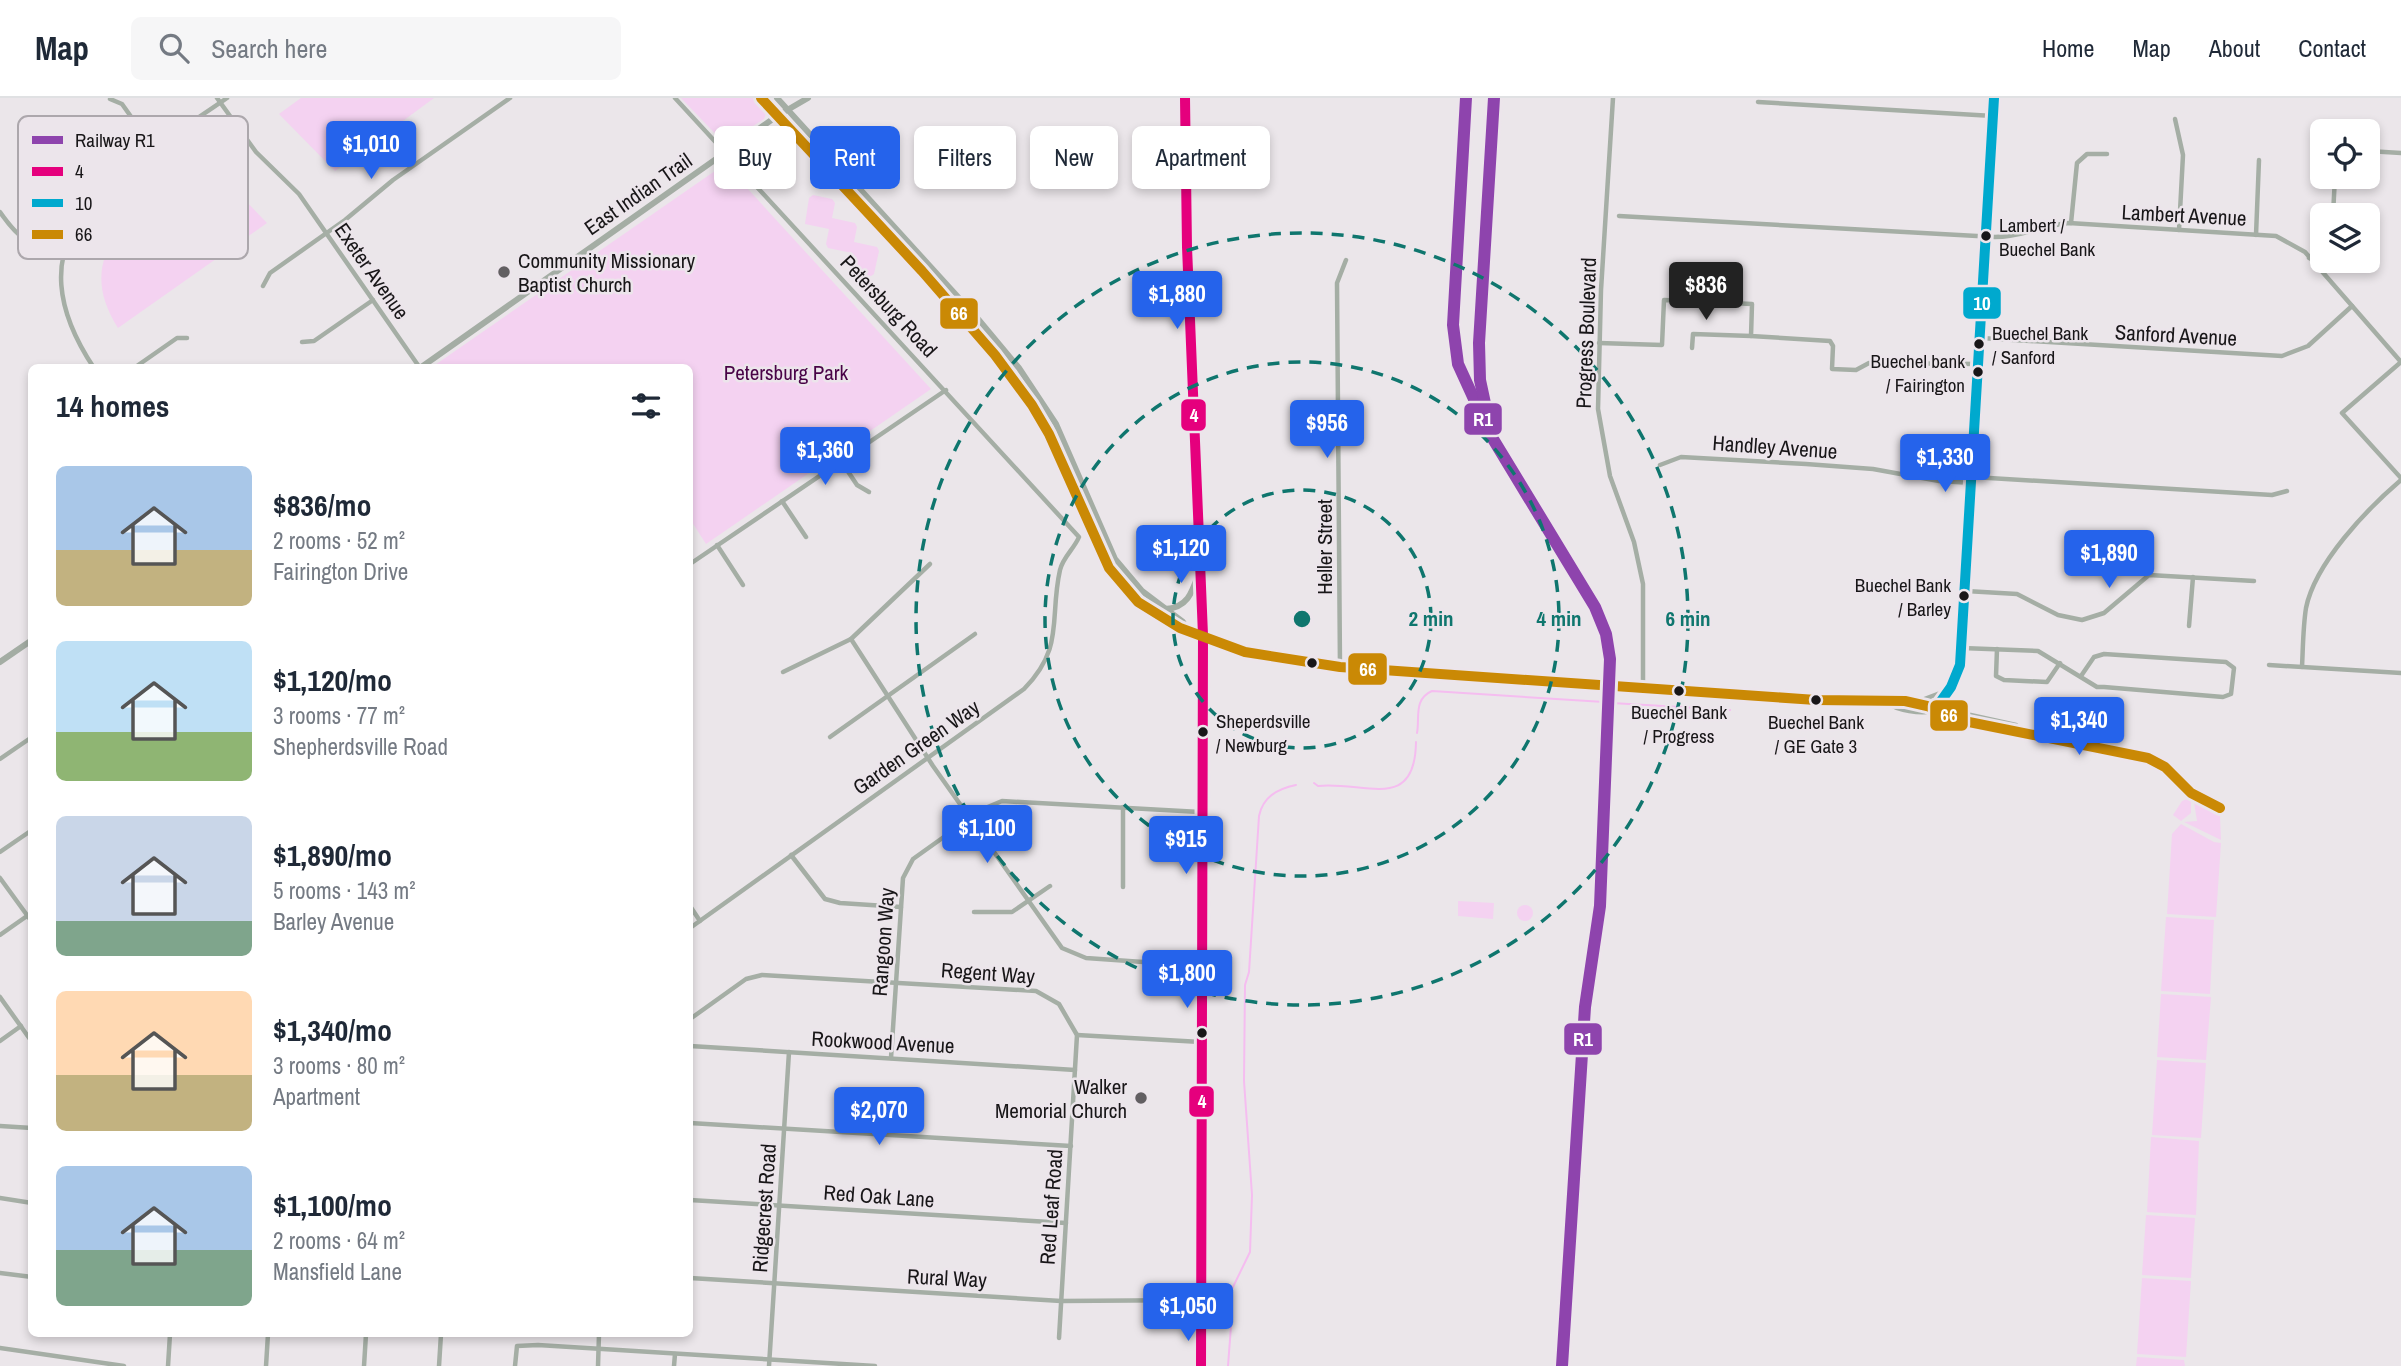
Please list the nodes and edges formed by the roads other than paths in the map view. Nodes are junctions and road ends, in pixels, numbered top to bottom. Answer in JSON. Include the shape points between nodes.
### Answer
{"nodes":[{"id":1,"x":227,"y":98,"type":"edge"},
{"id":2,"x":510,"y":98,"type":"edge"},
{"id":3,"x":675,"y":98,"type":"edge"},
{"id":4,"x":761,"y":98,"type":"edge"},
{"id":5,"x":777,"y":98,"type":"edge"},
{"id":6,"x":808,"y":98,"type":"edge"},
{"id":7,"x":1185,"y":98,"type":"edge"},
{"id":8,"x":1614,"y":98,"type":"edge"},
{"id":9,"x":1994,"y":98,"type":"edge"},
{"id":10,"x":110,"y":99,"type":"edge"},
{"id":11,"x":218,"y":100,"type":"edge"},
{"id":12,"x":1758,"y":102,"type":"dead end"},
{"id":13,"x":787,"y":109,"type":"junction"},
{"id":14,"x":130,"y":116,"type":"edge"},
{"id":15,"x":197,"y":116,"type":"edge"},
{"id":16,"x":230,"y":116,"type":"edge"},
{"id":17,"x":777,"y":116,"type":"junction"},
{"id":18,"x":1993,"y":116,"type":"junction"},
{"id":19,"x":2175,"y":119,"type":"dead end"},
{"id":20,"x":763,"y":126,"type":"edge"},
{"id":21,"x":714,"y":140,"type":"edge"},
{"id":22,"x":248,"y":141,"type":"edge"},
{"id":23,"x":2380,"y":152,"type":"edge"},
{"id":24,"x":2108,"y":153,"type":"dead end"},
{"id":25,"x":2401,"y":153,"type":"edge"},
{"id":26,"x":2259,"y":160,"type":"dead end"},
{"id":27,"x":714,"y":161,"type":"edge"},
{"id":28,"x":759,"y":189,"type":"edge"},
{"id":29,"x":0,"y":212,"type":"edge"},
{"id":30,"x":1619,"y":216,"type":"dead end"},
{"id":31,"x":2071,"y":223,"type":"junction"},
{"id":32,"x":2179,"y":230,"type":"junction"},
{"id":33,"x":327,"y":234,"type":"junction"},
{"id":34,"x":2256,"y":234,"type":"junction"},
{"id":35,"x":18,"y":236,"type":"edge"},
{"id":36,"x":1987,"y":236,"type":"junction"},
{"id":37,"x":2309,"y":258,"type":"joint"},
{"id":38,"x":62,"y":259,"type":"edge"},
{"id":39,"x":1346,"y":260,"type":"dead end"},
{"id":40,"x":263,"y":286,"type":"dead end"},
{"id":41,"x":373,"y":300,"type":"junction"},
{"id":42,"x":2352,"y":306,"type":"junction"},
{"id":43,"x":1751,"y":336,"type":"junction"},
{"id":44,"x":187,"y":338,"type":"dead end"},
{"id":45,"x":1981,"y":338,"type":"junction"},
{"id":46,"x":302,"y":342,"type":"dead end"},
{"id":47,"x":1599,"y":343,"type":"junction"},
{"id":48,"x":1692,"y":348,"type":"dead end"},
{"id":49,"x":2401,"y":362,"type":"edge"},
{"id":50,"x":91,"y":364,"type":"edge"},
{"id":51,"x":140,"y":364,"type":"edge"},
{"id":52,"x":417,"y":364,"type":"edge"},
{"id":53,"x":426,"y":364,"type":"edge"},
{"id":54,"x":1979,"y":365,"type":"junction"},
{"id":55,"x":946,"y":390,"type":"junction"},
{"id":56,"x":841,"y":461,"type":"junction"},
{"id":57,"x":1660,"y":465,"type":"dead end"},
{"id":58,"x":1921,"y":477,"type":"junction"},
{"id":59,"x":1973,"y":478,"type":"junction"},
{"id":60,"x":2401,"y":479,"type":"edge"},
{"id":61,"x":2287,"y":491,"type":"dead end"},
{"id":62,"x":869,"y":492,"type":"dead end"},
{"id":63,"x":782,"y":501,"type":"junction"},
{"id":64,"x":806,"y":537,"type":"dead end"},
{"id":65,"x":1079,"y":537,"type":"joint"},
{"id":66,"x":717,"y":545,"type":"junction"},
{"id":67,"x":693,"y":562,"type":"edge"},
{"id":68,"x":930,"y":564,"type":"dead end"},
{"id":69,"x":1200,"y":567,"type":"junction"},
{"id":70,"x":2193,"y":577,"type":"junction"},
{"id":71,"x":2253,"y":581,"type":"dead end"},
{"id":72,"x":743,"y":585,"type":"dead end"},
{"id":73,"x":1966,"y":591,"type":"junction"},
{"id":74,"x":1163,"y":609,"type":"junction"},
{"id":75,"x":2189,"y":626,"type":"dead end"},
{"id":76,"x":1188,"y":629,"type":"junction"},
{"id":77,"x":975,"y":634,"type":"dead end"},
{"id":78,"x":1203,"y":635,"type":"junction"},
{"id":79,"x":851,"y":639,"type":"junction"},
{"id":80,"x":28,"y":643,"type":"edge"},
{"id":81,"x":1962,"y":648,"type":"junction"},
{"id":82,"x":1997,"y":649,"type":"junction"},
{"id":83,"x":0,"y":662,"type":"edge"},
{"id":84,"x":2060,"y":663,"type":"junction"},
{"id":85,"x":2269,"y":665,"type":"dead end"},
{"id":86,"x":1340,"y":667,"type":"junction"},
{"id":87,"x":2302,"y":667,"type":"junction"},
{"id":88,"x":783,"y":672,"type":"dead end"},
{"id":89,"x":2401,"y":673,"type":"edge"},
{"id":90,"x":2081,"y":676,"type":"junction"},
{"id":91,"x":1643,"y":688,"type":"junction"},
{"id":92,"x":1950,"y":689,"type":"junction"},
{"id":93,"x":888,"y":696,"type":"junction"},
{"id":94,"x":1945,"y":696,"type":"junction"},
{"id":95,"x":1886,"y":702,"type":"junction"},
{"id":96,"x":1913,"y":703,"type":"junction"},
{"id":97,"x":1934,"y":711,"type":"junction"},
{"id":98,"x":2026,"y":734,"type":"junction"},
{"id":99,"x":830,"y":737,"type":"dead end"},
{"id":100,"x":28,"y":740,"type":"edge"},
{"id":101,"x":928,"y":758,"type":"junction"},
{"id":102,"x":0,"y":759,"type":"edge"},
{"id":103,"x":1123,"y":807,"type":"junction"},
{"id":104,"x":2220,"y":808,"type":"dead end"},
{"id":105,"x":1200,"y":812,"type":"junction"},
{"id":106,"x":969,"y":818,"type":"junction"},
{"id":107,"x":28,"y":833,"type":"edge"},
{"id":108,"x":0,"y":852,"type":"edge"},
{"id":109,"x":791,"y":855,"type":"junction"},
{"id":110,"x":0,"y":878,"type":"edge"},
{"id":111,"x":1050,"y":886,"type":"dead end"},
{"id":112,"x":1123,"y":887,"type":"dead end"},
{"id":113,"x":1028,"y":901,"type":"junction"},
{"id":114,"x":901,"y":907,"type":"junction"},
{"id":115,"x":693,"y":910,"type":"edge"},
{"id":116,"x":974,"y":912,"type":"dead end"},
{"id":117,"x":27,"y":916,"type":"joint"},
{"id":118,"x":700,"y":920,"type":"junction"},
{"id":119,"x":693,"y":926,"type":"edge"},
{"id":120,"x":0,"y":936,"type":"edge"},
{"id":121,"x":1200,"y":966,"type":"junction"},
{"id":122,"x":896,"y":982,"type":"junction"},
{"id":123,"x":0,"y":997,"type":"edge"},
{"id":124,"x":693,"y":1017,"type":"edge"},
{"id":125,"x":21,"y":1026,"type":"junction"},
{"id":126,"x":1077,"y":1035,"type":"junction"},
{"id":127,"x":28,"y":1036,"type":"edge"},
{"id":128,"x":0,"y":1041,"type":"edge"},
{"id":129,"x":1201,"y":1042,"type":"junction"},
{"id":130,"x":693,"y":1046,"type":"edge"},
{"id":131,"x":789,"y":1052,"type":"junction"},
{"id":132,"x":891,"y":1058,"type":"junction"},
{"id":133,"x":1076,"y":1070,"type":"junction"},
{"id":134,"x":693,"y":1123,"type":"edge"},
{"id":135,"x":0,"y":1126,"type":"edge"},
{"id":136,"x":28,"y":1128,"type":"edge"},
{"id":137,"x":784,"y":1129,"type":"junction"},
{"id":138,"x":1071,"y":1146,"type":"junction"},
{"id":139,"x":0,"y":1198,"type":"edge"},
{"id":140,"x":693,"y":1200,"type":"edge"},
{"id":141,"x":28,"y":1202,"type":"edge"},
{"id":142,"x":779,"y":1206,"type":"junction"},
{"id":143,"x":1066,"y":1223,"type":"junction"},
{"id":144,"x":0,"y":1273,"type":"edge"},
{"id":145,"x":28,"y":1276,"type":"edge"},
{"id":146,"x":693,"y":1278,"type":"edge"},
{"id":147,"x":775,"y":1284,"type":"junction"},
{"id":148,"x":1202,"y":1300,"type":"junction"},
{"id":149,"x":1061,"y":1301,"type":"junction"},
{"id":150,"x":170,"y":1337,"type":"edge"},
{"id":151,"x":268,"y":1337,"type":"edge"},
{"id":152,"x":366,"y":1337,"type":"edge"},
{"id":153,"x":441,"y":1337,"type":"edge"},
{"id":154,"x":600,"y":1337,"type":"edge"},
{"id":155,"x":1059,"y":1338,"type":"dead end"},
{"id":156,"x":0,"y":1348,"type":"edge"},
{"id":157,"x":599,"y":1349,"type":"junction"},
{"id":158,"x":675,"y":1354,"type":"junction"},
{"id":159,"x":770,"y":1359,"type":"junction"},
{"id":160,"x":124,"y":1366,"type":"edge"},
{"id":161,"x":168,"y":1366,"type":"edge"},
{"id":162,"x":266,"y":1366,"type":"edge"},
{"id":163,"x":364,"y":1366,"type":"edge"},
{"id":164,"x":439,"y":1366,"type":"edge"},
{"id":165,"x":514,"y":1366,"type":"edge"},
{"id":166,"x":598,"y":1366,"type":"edge"},
{"id":167,"x":674,"y":1366,"type":"edge"},
{"id":168,"x":769,"y":1366,"type":"edge"},
{"id":169,"x":875,"y":1366,"type":"edge"},
{"id":170,"x":1201,"y":1366,"type":"edge"}],
"edges":[{"from":1,"to":11,"type":"street"},
{"from":2,"to":33,"type":"street","via":[[393,180]]},
{"from":3,"to":21,"type":"street","name":"Petersburg Road"},
{"from":4,"to":17,"type":"main road"},
{"from":5,"to":13,"type":"main road"},
{"from":6,"to":13,"type":"main road","name":"East Indian Trail"},
{"from":7,"to":69,"type":"main road"},
{"from":8,"to":47,"type":"street","name":"Progress Boulevard"},
{"from":9,"to":18,"type":"street"},
{"from":10,"to":14,"type":"street","via":[[122,104]]},
{"from":11,"to":15,"type":"street"},
{"from":11,"to":16,"type":"street","name":"Exeter Avenue"},
{"from":12,"to":18,"type":"street"},
{"from":13,"to":17,"type":"main road","name":"East Indian Trail"},
{"from":13,"to":74,"type":"main road","via":[[1019,368],[1056,424],[1115,559]]},
{"from":17,"to":20,"type":"main road","name":"East Indian Trail"},
{"from":17,"to":76,"type":"main road","via":[[925,274],[1017,384],[1049,434],[1100,554],[1119,583],[1150,611]]},
{"from":18,"to":36,"type":"street"},
{"from":19,"to":32,"type":"street","via":[[2183,155]]},
{"from":22,"to":33,"type":"street","name":"Exeter Avenue","via":[[292,184]]},
{"from":23,"to":25,"type":"street"},
{"from":24,"to":31,"type":"street","via":[[2087,154],[2077,163]]},
{"from":26,"to":34,"type":"street"},
{"from":27,"to":53,"type":"main road","name":"East Indian Trail"},
{"from":28,"to":55,"type":"street","name":"Petersburg Road"},
{"from":29,"to":35,"type":"street"},
{"from":30,"to":36,"type":"street","name":"Lambert Avenue"},
{"from":31,"to":32,"type":"street","name":"Lambert Avenue"},
{"from":31,"to":36,"type":"street","name":"Lambert Avenue","via":[[2048,225],[2014,237]]},
{"from":32,"to":34,"type":"street","name":"Lambert Avenue"},
{"from":33,"to":40,"type":"street","via":[[270,273]]},
{"from":33,"to":41,"type":"street","name":"Exeter Avenue"},
{"from":34,"to":37,"type":"street","name":"Lambert Avenue","via":[[2287,240]]},
{"from":36,"to":45,"type":"street"},
{"from":37,"to":42,"type":"street","name":"Lambert Avenue"},
{"from":38,"to":50,"type":"street","via":[[62,307],[77,344]]},
{"from":39,"to":86,"type":"street","name":"Heller Street","via":[[1337,283]]},
{"from":41,"to":46,"type":"street","via":[[314,341]]},
{"from":41,"to":52,"type":"street","name":"Exeter Avenue"},
{"from":42,"to":45,"type":"street","name":"Sanford Avenue","via":[[2308,346],[2282,356]]},
{"from":42,"to":49,"type":"street","name":"Lambert Avenue"},
{"from":43,"to":47,"type":"street","via":[[1752,304],[1664,300],[1662,345]]},
{"from":43,"to":48,"type":"street","via":[[1693,334]]},
{"from":43,"to":54,"type":"street","via":[[1830,341],[1832,369],[1856,370],[1868,363]]},
{"from":44,"to":51,"type":"street","via":[[177,338]]},
{"from":45,"to":54,"type":"street"},
{"from":47,"to":91,"type":"street","name":"Progress Boulevard","via":[[1598,409],[1604,454],[1643,584]]},
{"from":49,"to":60,"type":"street","via":[[2343,413]]},
{"from":54,"to":59,"type":"street"},
{"from":55,"to":56,"type":"street"},
{"from":55,"to":65,"type":"street","name":"Petersburg Road"},
{"from":56,"to":62,"type":"street","via":[[860,489]]},
{"from":56,"to":63,"type":"street"},
{"from":57,"to":58,"type":"street","name":"Handley Avenue","via":[[1681,457],[1873,469]]},
{"from":58,"to":59,"type":"street","name":"Handley Avenue"},
{"from":58,"to":59,"type":"street","via":[[1942,473]]},
{"from":59,"to":61,"type":"street","name":"Handley Avenue","via":[[2272,495]]},
{"from":59,"to":73,"type":"street"},
{"from":60,"to":87,"type":"street","via":[[2372,507],[2315,582],[2306,609]]},
{"from":63,"to":64,"type":"street"},
{"from":63,"to":66,"type":"street"},
{"from":65,"to":101,"type":"street","name":"Garden Green Way","via":[[1062,565],[1055,635],[1038,672],[1024,689]]},
{"from":66,"to":67,"type":"street"},
{"from":66,"to":72,"type":"street"},
{"from":68,"to":79,"type":"street"},
{"from":69,"to":74,"type":"main road","via":[[1187,601]]},
{"from":69,"to":78,"type":"main road"},
{"from":70,"to":71,"type":"street"},
{"from":70,"to":73,"type":"street","via":[[2144,576],[2104,613],[2082,620],[2057,615],[2017,594]]},
{"from":70,"to":75,"type":"street"},
{"from":73,"to":81,"type":"street"},
{"from":74,"to":76,"type":"main road"},
{"from":76,"to":78,"type":"main road"},
{"from":77,"to":93,"type":"street"},
{"from":78,"to":86,"type":"street","via":[[1245,652]]},
{"from":78,"to":105,"type":"main road"},
{"from":79,"to":88,"type":"street"},
{"from":79,"to":93,"type":"street"},
{"from":80,"to":83,"type":"main road"},
{"from":81,"to":82,"type":"street"},
{"from":81,"to":92,"type":"street"},
{"from":82,"to":84,"type":"street","via":[[2038,651]]},
{"from":82,"to":84,"type":"street","via":[[1996,676],[2004,680],[2047,681]]},
{"from":84,"to":90,"type":"street"},
{"from":85,"to":87,"type":"street"},
{"from":86,"to":91,"type":"street"},
{"from":87,"to":89,"type":"street"},
{"from":90,"to":90,"type":"street","via":[[2097,687],[2223,697],[2231,694],[2234,668],[2226,662],[2104,654],[2094,657]]},
{"from":91,"to":95,"type":"street"},
{"from":92,"to":94,"type":"street"},
{"from":92,"to":96,"type":"street"},
{"from":93,"to":99,"type":"street"},
{"from":93,"to":101,"type":"street"},
{"from":94,"to":97,"type":"street"},
{"from":94,"to":98,"type":"street","via":[[1948,710],[2016,725]]},
{"from":95,"to":96,"type":"street"},
{"from":95,"to":97,"type":"street"},
{"from":96,"to":97,"type":"street"},
{"from":97,"to":98,"type":"street"},
{"from":98,"to":104,"type":"street","via":[[2148,758],[2165,767],[2191,793]]},
{"from":100,"to":102,"type":"street"},
{"from":101,"to":106,"type":"street"},
{"from":101,"to":109,"type":"street","name":"Garden Green Way"},
{"from":103,"to":105,"type":"street","name":"Rangoon Way"},
{"from":103,"to":106,"type":"street","name":"Rangoon Way","via":[[1002,801]]},
{"from":103,"to":112,"type":"street"},
{"from":105,"to":121,"type":"main road"},
{"from":106,"to":113,"type":"street"},
{"from":106,"to":114,"type":"street","name":"Rangoon Way","via":[[906,866]]},
{"from":107,"to":108,"type":"street"},
{"from":109,"to":114,"type":"street","via":[[825,899]]},
{"from":109,"to":118,"type":"street","name":"Garden Green Way"},
{"from":110,"to":117,"type":"street"},
{"from":111,"to":113,"type":"street"},
{"from":113,"to":116,"type":"street","via":[[1008,913]]},
{"from":113,"to":121,"type":"street","via":[[1059,945],[1074,956]]},
{"from":114,"to":122,"type":"street","name":"Rangoon Way"},
{"from":115,"to":118,"type":"street"},
{"from":117,"to":120,"type":"street"},
{"from":118,"to":119,"type":"street","name":"Garden Green Way"},
{"from":121,"to":129,"type":"main road"},
{"from":122,"to":124,"type":"street","name":"Regent Way","via":[[751,977]]},
{"from":122,"to":126,"type":"street","name":"Regent Way","via":[[1041,992],[1059,1004]]},
{"from":122,"to":132,"type":"street","name":"Rangoon Way"},
{"from":123,"to":125,"type":"street"},
{"from":125,"to":127,"type":"street"},
{"from":125,"to":128,"type":"street"},
{"from":126,"to":129,"type":"street"},
{"from":126,"to":133,"type":"street","name":"Red Leaf Road"},
{"from":129,"to":148,"type":"main road"},
{"from":130,"to":131,"type":"street","name":"Rookwood Avenue"},
{"from":131,"to":132,"type":"street","name":"Rookwood Avenue"},
{"from":131,"to":137,"type":"street","name":"Ridgecrest Road"},
{"from":132,"to":133,"type":"street","name":"Rookwood Avenue"},
{"from":133,"to":138,"type":"street","name":"Red Leaf Road"},
{"from":134,"to":137,"type":"street"},
{"from":135,"to":136,"type":"street"},
{"from":137,"to":138,"type":"street"},
{"from":137,"to":142,"type":"street","name":"Ridgecrest Road"},
{"from":138,"to":143,"type":"street","name":"Red Leaf Road"},
{"from":139,"to":141,"type":"street"},
{"from":140,"to":142,"type":"street","name":"Red Oak Lane"},
{"from":142,"to":143,"type":"street","name":"Red Oak Lane"},
{"from":142,"to":147,"type":"street","name":"Ridgecrest Road"},
{"from":143,"to":149,"type":"street","name":"Red Leaf Road"},
{"from":144,"to":145,"type":"street"},
{"from":146,"to":147,"type":"street","name":"Rural Way"},
{"from":147,"to":149,"type":"street","name":"Rural Way"},
{"from":147,"to":159,"type":"street","name":"Ridgecrest Road"},
{"from":148,"to":149,"type":"street","name":"Rural Way"},
{"from":148,"to":170,"type":"main road"},
{"from":149,"to":155,"type":"street","name":"Red Leaf Road"},
{"from":150,"to":161,"type":"street"},
{"from":151,"to":162,"type":"street"},
{"from":152,"to":163,"type":"street"},
{"from":153,"to":164,"type":"street"},
{"from":154,"to":157,"type":"street"},
{"from":156,"to":160,"type":"street"},
{"from":157,"to":158,"type":"street"},
{"from":157,"to":165,"type":"street","via":[[517,1346]]},
{"from":157,"to":166,"type":"street"},
{"from":158,"to":159,"type":"street"},
{"from":158,"to":167,"type":"street"},
{"from":159,"to":168,"type":"street","name":"Ridgecrest Road"},
{"from":159,"to":169,"type":"street"}]}
